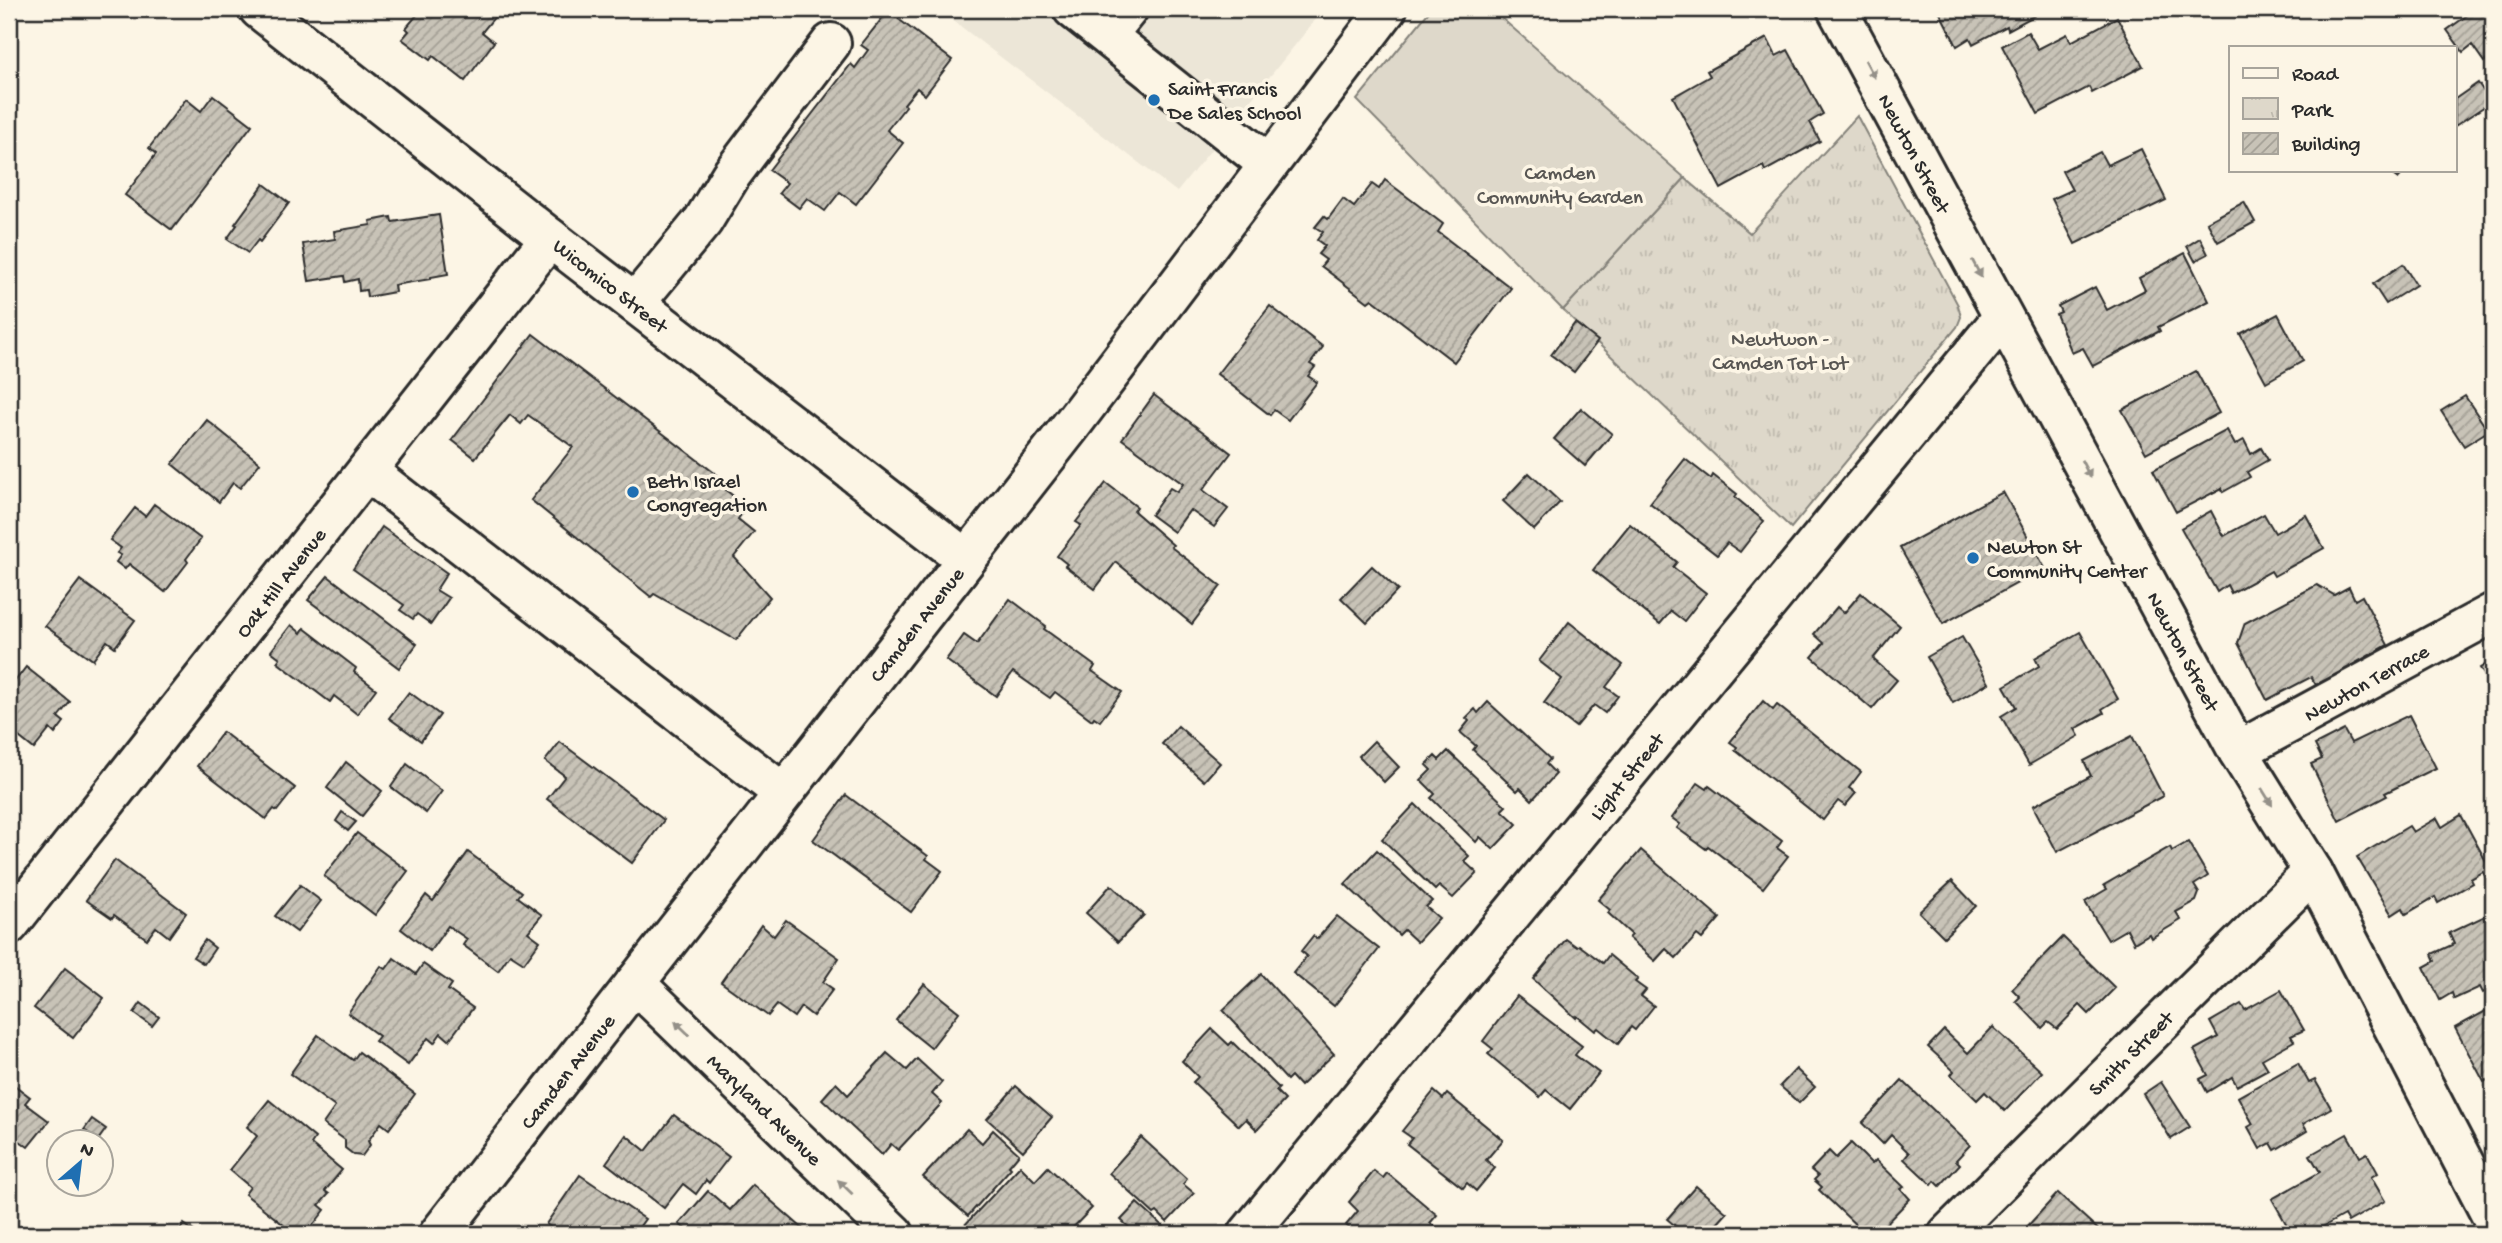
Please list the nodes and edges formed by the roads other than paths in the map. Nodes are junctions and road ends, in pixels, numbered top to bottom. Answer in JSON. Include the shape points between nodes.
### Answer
{"nodes":[{"id":1,"x":259,"y":9,"type":"edge"},
{"id":2,"x":1073,"y":9,"type":"edge"},
{"id":3,"x":1387,"y":9,"type":"edge"},
{"id":4,"x":1838,"y":9,"type":"edge"},
{"id":5,"x":1118,"y":22,"type":"edge"},
{"id":6,"x":831,"y":43,"type":"dead end"},
{"id":7,"x":1268,"y":164,"type":"junction"},
{"id":8,"x":550,"y":238,"type":"junction"},
{"id":9,"x":635,"y":303,"type":"junction"},
{"id":10,"x":2003,"y":317,"type":"junction"},
{"id":11,"x":367,"y":471,"type":"junction"},
{"id":12,"x":966,"y":559,"type":"junction"},
{"id":13,"x":2493,"y":613,"type":"edge"},
{"id":14,"x":2238,"y":751,"type":"junction"},
{"id":15,"x":783,"y":793,"type":"junction"},
{"id":16,"x":2313,"y":872,"type":"junction"},
{"id":17,"x":9,"y":925,"type":"edge"},
{"id":18,"x":635,"y":983,"type":"junction"},
{"id":19,"x":2492,"y":1213,"type":"edge"},
{"id":20,"x":439,"y":1234,"type":"edge"},
{"id":21,"x":894,"y":1234,"type":"edge"},
{"id":22,"x":1248,"y":1234,"type":"edge"},
{"id":23,"x":1948,"y":1234,"type":"edge"}],
"edges":[{"from":1,"to":8,"type":"street","name":"Wicomico Street"},
{"from":2,"to":5,"type":"street"},
{"from":3,"to":7,"type":"street","name":"Camden Avenue"},
{"from":4,"to":10,"type":"street","name":"Newton Street","one_way":true},
{"from":5,"to":7,"type":"street"},
{"from":6,"to":9,"type":"street","via":[[731,175],[703,221]]},
{"from":7,"to":12,"type":"street","name":"Camden Avenue"},
{"from":8,"to":9,"type":"street","name":"Wicomico Street"},
{"from":8,"to":11,"type":"street","name":"Oak Hill Avenue"},
{"from":9,"to":12,"type":"street","name":"Wicomico Street"},
{"from":10,"to":14,"type":"street","name":"Newton Street","one_way":true},
{"from":10,"to":22,"type":"street","name":"Light Street"},
{"from":11,"to":15,"type":"street"},
{"from":11,"to":17,"type":"street","name":"Oak Hill Avenue"},
{"from":12,"to":15,"type":"street","name":"Camden Avenue"},
{"from":13,"to":14,"type":"street","name":"Newton Terrace"},
{"from":14,"to":16,"type":"street","name":"Newton Street","one_way":true},
{"from":15,"to":18,"type":"street","name":"Camden Avenue"},
{"from":16,"to":19,"type":"street","name":"Newton Street"},
{"from":16,"to":23,"type":"street","name":"Smith Street"},
{"from":18,"to":20,"type":"street","name":"Camden Avenue"},
{"from":21,"to":18,"type":"street","name":"Maryland Avenue","one_way":true}]}
